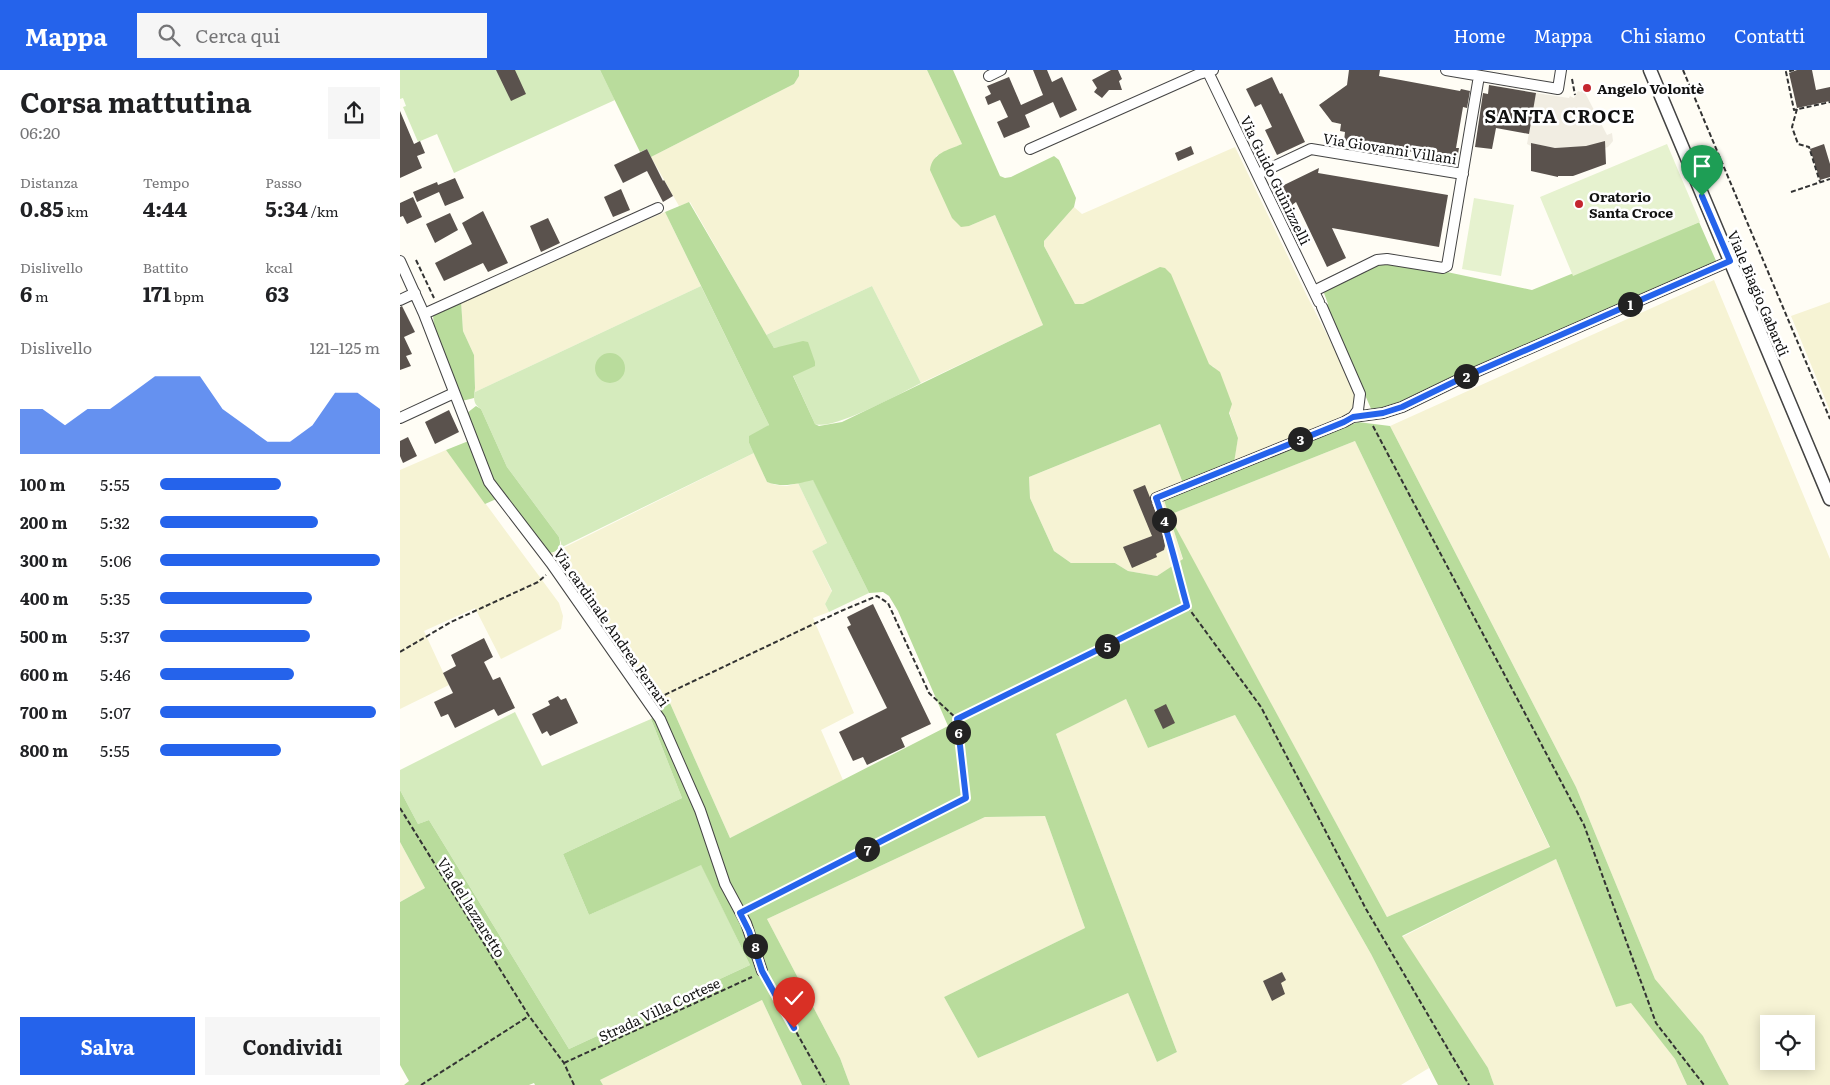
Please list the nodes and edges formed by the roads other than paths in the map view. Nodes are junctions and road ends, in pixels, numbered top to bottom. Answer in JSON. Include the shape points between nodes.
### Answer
{"nodes":[{"id":1,"x":1001,"y":70,"type":"edge"},
{"id":2,"x":1210,"y":70,"type":"edge"},
{"id":3,"x":1446,"y":70,"type":"edge"},
{"id":4,"x":1561,"y":70,"type":"edge"},
{"id":5,"x":1650,"y":70,"type":"edge"},
{"id":6,"x":989,"y":76,"type":"dead end"},
{"id":7,"x":1480,"y":76,"type":"junction"},
{"id":8,"x":1030,"y":149,"type":"dead end"},
{"id":9,"x":1258,"y":174,"type":"junction"},
{"id":10,"x":1463,"y":174,"type":"junction"},
{"id":11,"x":658,"y":208,"type":"dead end"},
{"id":12,"x":400,"y":261,"type":"edge"},
{"id":13,"x":1730,"y":261,"type":"junction"},
{"id":14,"x":1314,"y":290,"type":"junction"},
{"id":15,"x":415,"y":293,"type":"junction"},
{"id":16,"x":400,"y":300,"type":"edge"},
{"id":17,"x":424,"y":314,"type":"junction"},
{"id":18,"x":454,"y":393,"type":"junction"},
{"id":19,"x":1353,"y":417,"type":"junction"},
{"id":20,"x":400,"y":418,"type":"edge"},
{"id":21,"x":1156,"y":498,"type":"road end"},
{"id":22,"x":1830,"y":499,"type":"edge"},
{"id":23,"x":762,"y":971,"type":"road end"}],
"edges":[{"from":1,"to":6,"type":"street"},
{"from":2,"to":8,"type":"street"},
{"from":2,"to":9,"type":"street","name":"Via Guido Guinizzelli"},
{"from":3,"to":7,"type":"street"},
{"from":4,"to":7,"type":"street","via":[[1558,89]]},
{"from":5,"to":13,"type":"street","name":"Viale Biagio Gabardi"},
{"from":7,"to":10,"type":"street"},
{"from":9,"to":10,"type":"street","name":"Via Giovanni Villani","via":[[1311,149]]},
{"from":9,"to":14,"type":"street","name":"Via Guido Guinizzelli"},
{"from":10,"to":14,"type":"street","via":[[1447,266],[1377,260]]},
{"from":11,"to":17,"type":"street"},
{"from":12,"to":15,"type":"street","name":"Via cardinale Andrea Ferrari"},
{"from":13,"to":19,"type":"street","via":[[1402,407]]},
{"from":13,"to":22,"type":"street","name":"Viale Biagio Gabardi"},
{"from":14,"to":19,"type":"street","name":"Via Guido Guinizzelli","via":[[1360,394],[1358,410]]},
{"from":15,"to":16,"type":"street"},
{"from":15,"to":17,"type":"street","name":"Via cardinale Andrea Ferrari"},
{"from":17,"to":18,"type":"street","name":"Via cardinale Andrea Ferrari"},
{"from":18,"to":20,"type":"street"},
{"from":18,"to":23,"type":"street","name":"Via cardinale Andrea Ferrari","via":[[489,482],[660,720],[700,810],[725,884],[749,931]]},
{"from":19,"to":21,"type":"street"}]}
